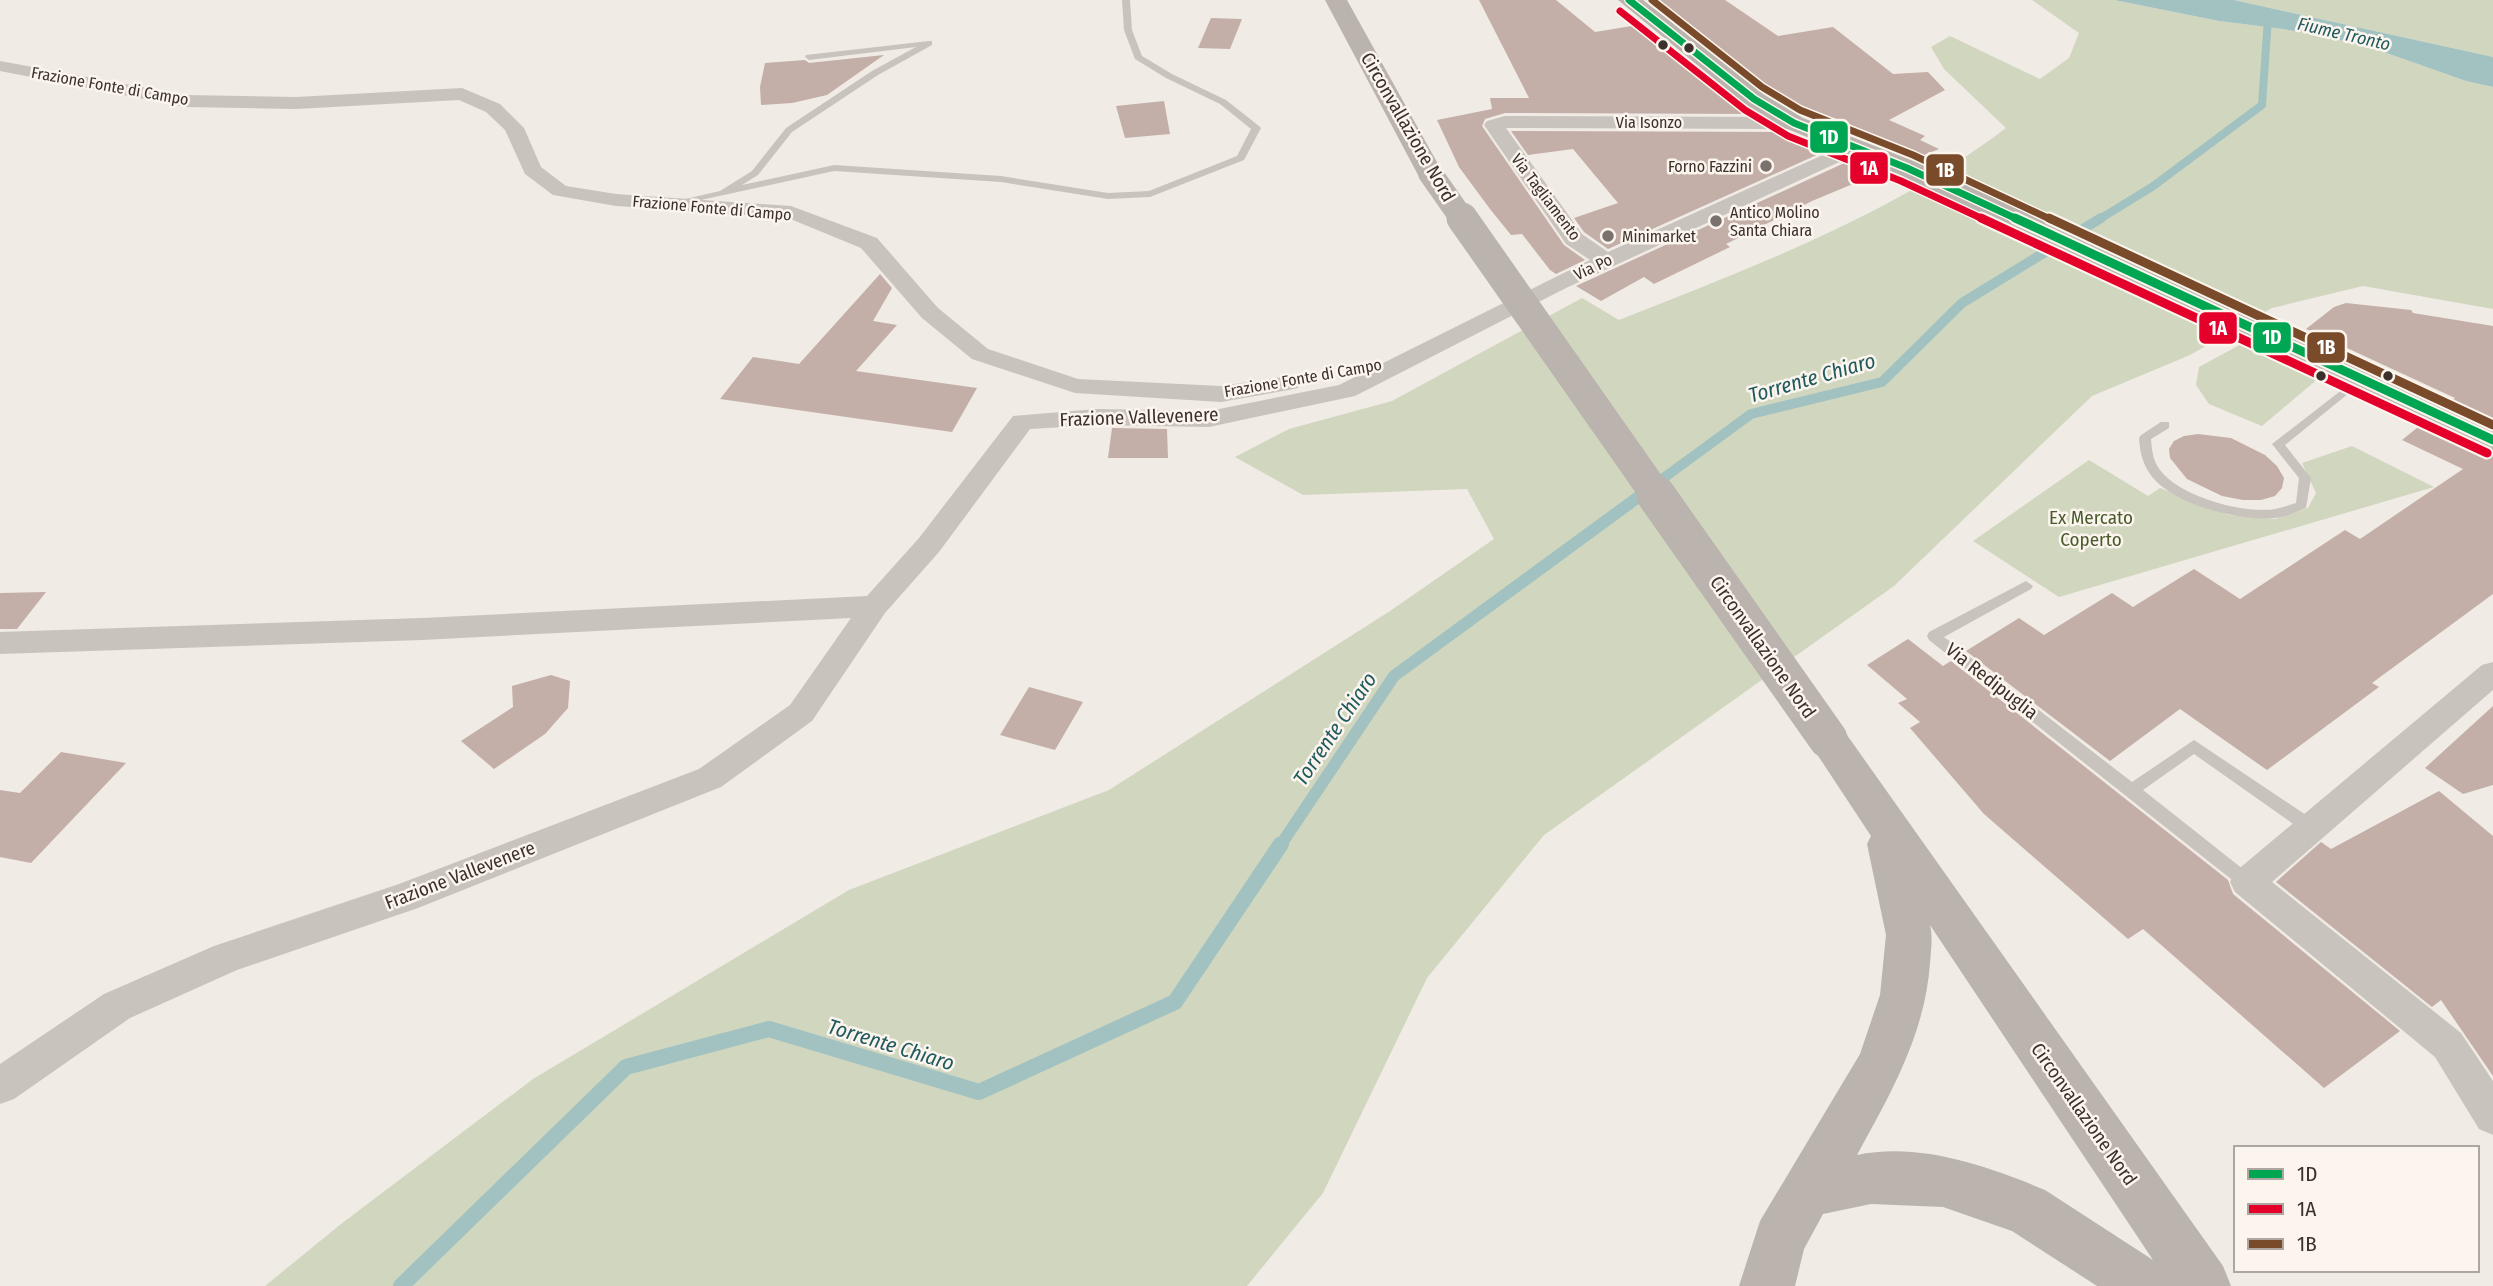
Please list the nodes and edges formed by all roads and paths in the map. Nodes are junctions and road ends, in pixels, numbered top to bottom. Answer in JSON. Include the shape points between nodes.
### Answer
{"nodes":[{"id":1,"x":1126,"y":0,"type":"edge"},
{"id":2,"x":1336,"y":0,"type":"edge"},
{"id":3,"x":1629,"y":0,"type":"edge"},
{"id":4,"x":809,"y":57,"type":"dead end"},
{"id":5,"x":0,"y":66,"type":"edge"},
{"id":6,"x":1499,"y":123,"type":"joint"},
{"id":7,"x":1794,"y":123,"type":"junction"},
{"id":8,"x":1854,"y":148,"type":"junction"},
{"id":9,"x":723,"y":193,"type":"junction"},
{"id":10,"x":673,"y":203,"type":"junction"},
{"id":11,"x":1606,"y":261,"type":"junction"},
{"id":12,"x":1413,"y":357,"type":"junction"},
{"id":13,"x":2361,"y":378,"type":"junction"},
{"id":14,"x":2165,"y":425,"type":"dead end"},
{"id":15,"x":2493,"y":440,"type":"edge"},
{"id":16,"x":2026,"y":586,"type":"dead end"},
{"id":17,"x":875,"y":606,"type":"junction"},
{"id":18,"x":0,"y":643,"type":"edge"},
{"id":19,"x":2493,"y":673,"type":"edge"},
{"id":20,"x":2132,"y":790,"type":"junction"},
{"id":21,"x":1885,"y":826,"type":"junction"},
{"id":22,"x":2312,"y":828,"type":"junction"},
{"id":23,"x":2247,"y":882,"type":"junction"},
{"id":24,"x":0,"y":1086,"type":"edge"},
{"id":25,"x":2493,"y":1116,"type":"edge"},
{"id":26,"x":1809,"y":1191,"type":"junction"},
{"id":27,"x":1767,"y":1286,"type":"edge"},
{"id":28,"x":2142,"y":1286,"type":"edge"},
{"id":29,"x":2203,"y":1286,"type":"edge"}],
"edges":[{"from":1,"to":9,"type":"lane","via":[[1128,30],[1138,57],[1223,102],[1256,128],[1241,158],[1150,194],[1108,195],[1001,179],[834,169]]},
{"from":2,"to":21,"type":"main road","name":"Circonvallazione Nord","bridge":true,"via":[[1430,173]]},
{"from":3,"to":7,"type":"main road","via":[[1754,99]]},
{"from":4,"to":9,"type":"lane","via":[[929,43],[789,130],[755,173]]},
{"from":5,"to":10,"type":"street","name":"Frazione Fonte di Campo","via":[[185,101],[296,103],[462,94],[492,108],[514,128],[532,170],[560,191]]},
{"from":6,"to":7,"type":"street","name":"Via Isonzo"},
{"from":6,"to":11,"type":"street","name":"Via Tagliamento","via":[[1574,239]]},
{"from":7,"to":8,"type":"main road"},
{"from":8,"to":11,"type":"street","name":"Via Po"},
{"from":8,"to":13,"type":"main road","via":[[1907,168]]},
{"from":9,"to":10,"type":"lane"},
{"from":10,"to":12,"type":"street","name":"Frazione Fonte di Campo","via":[[791,212],[869,243],[930,313],[980,354],[1075,387],[1221,394],[1346,374]]},
{"from":11,"to":12,"type":"street","name":"Via Po"},
{"from":12,"to":17,"type":"street","name":"Frazione Vallevenere","via":[[1346,391],[1209,419],[1097,417],[1022,422],[1016,455],[986,503],[929,545]]},
{"from":13,"to":14,"type":"lane","via":[[2278,444],[2305,478],[2302,505],[2274,514],[2232,512],[2195,500],[2164,481],[2148,461],[2145,438]]},
{"from":13,"to":15,"type":"main road"},
{"from":16,"to":20,"type":"lane","name":"Via Redipuglia","via":[[1934,636]]},
{"from":17,"to":18,"type":"street","via":[[422,629]]},
{"from":17,"to":24,"type":"street","name":"Frazione Vallevenere","via":[[802,713],[710,778],[406,897],[227,957],[117,1006]]},
{"from":19,"to":22,"type":"street"},
{"from":20,"to":22,"type":"lane","via":[[2194,746]]},
{"from":20,"to":23,"type":"lane","name":"Via Redipuglia"},
{"from":21,"to":26,"type":"main road","via":[[1909,935],[1904,995],[1881,1064]]},
{"from":21,"to":29,"type":"main road","name":"Circonvallazione Nord"},
{"from":22,"to":23,"type":"street"},
{"from":23,"to":25,"type":"street","name":"Via Redipuglia","via":[[2448,1045]]},
{"from":26,"to":27,"type":"main road","via":[[1779,1240]]},
{"from":26,"to":28,"type":"main road","via":[[1871,1178],[1943,1181],[2026,1209]]}]}
